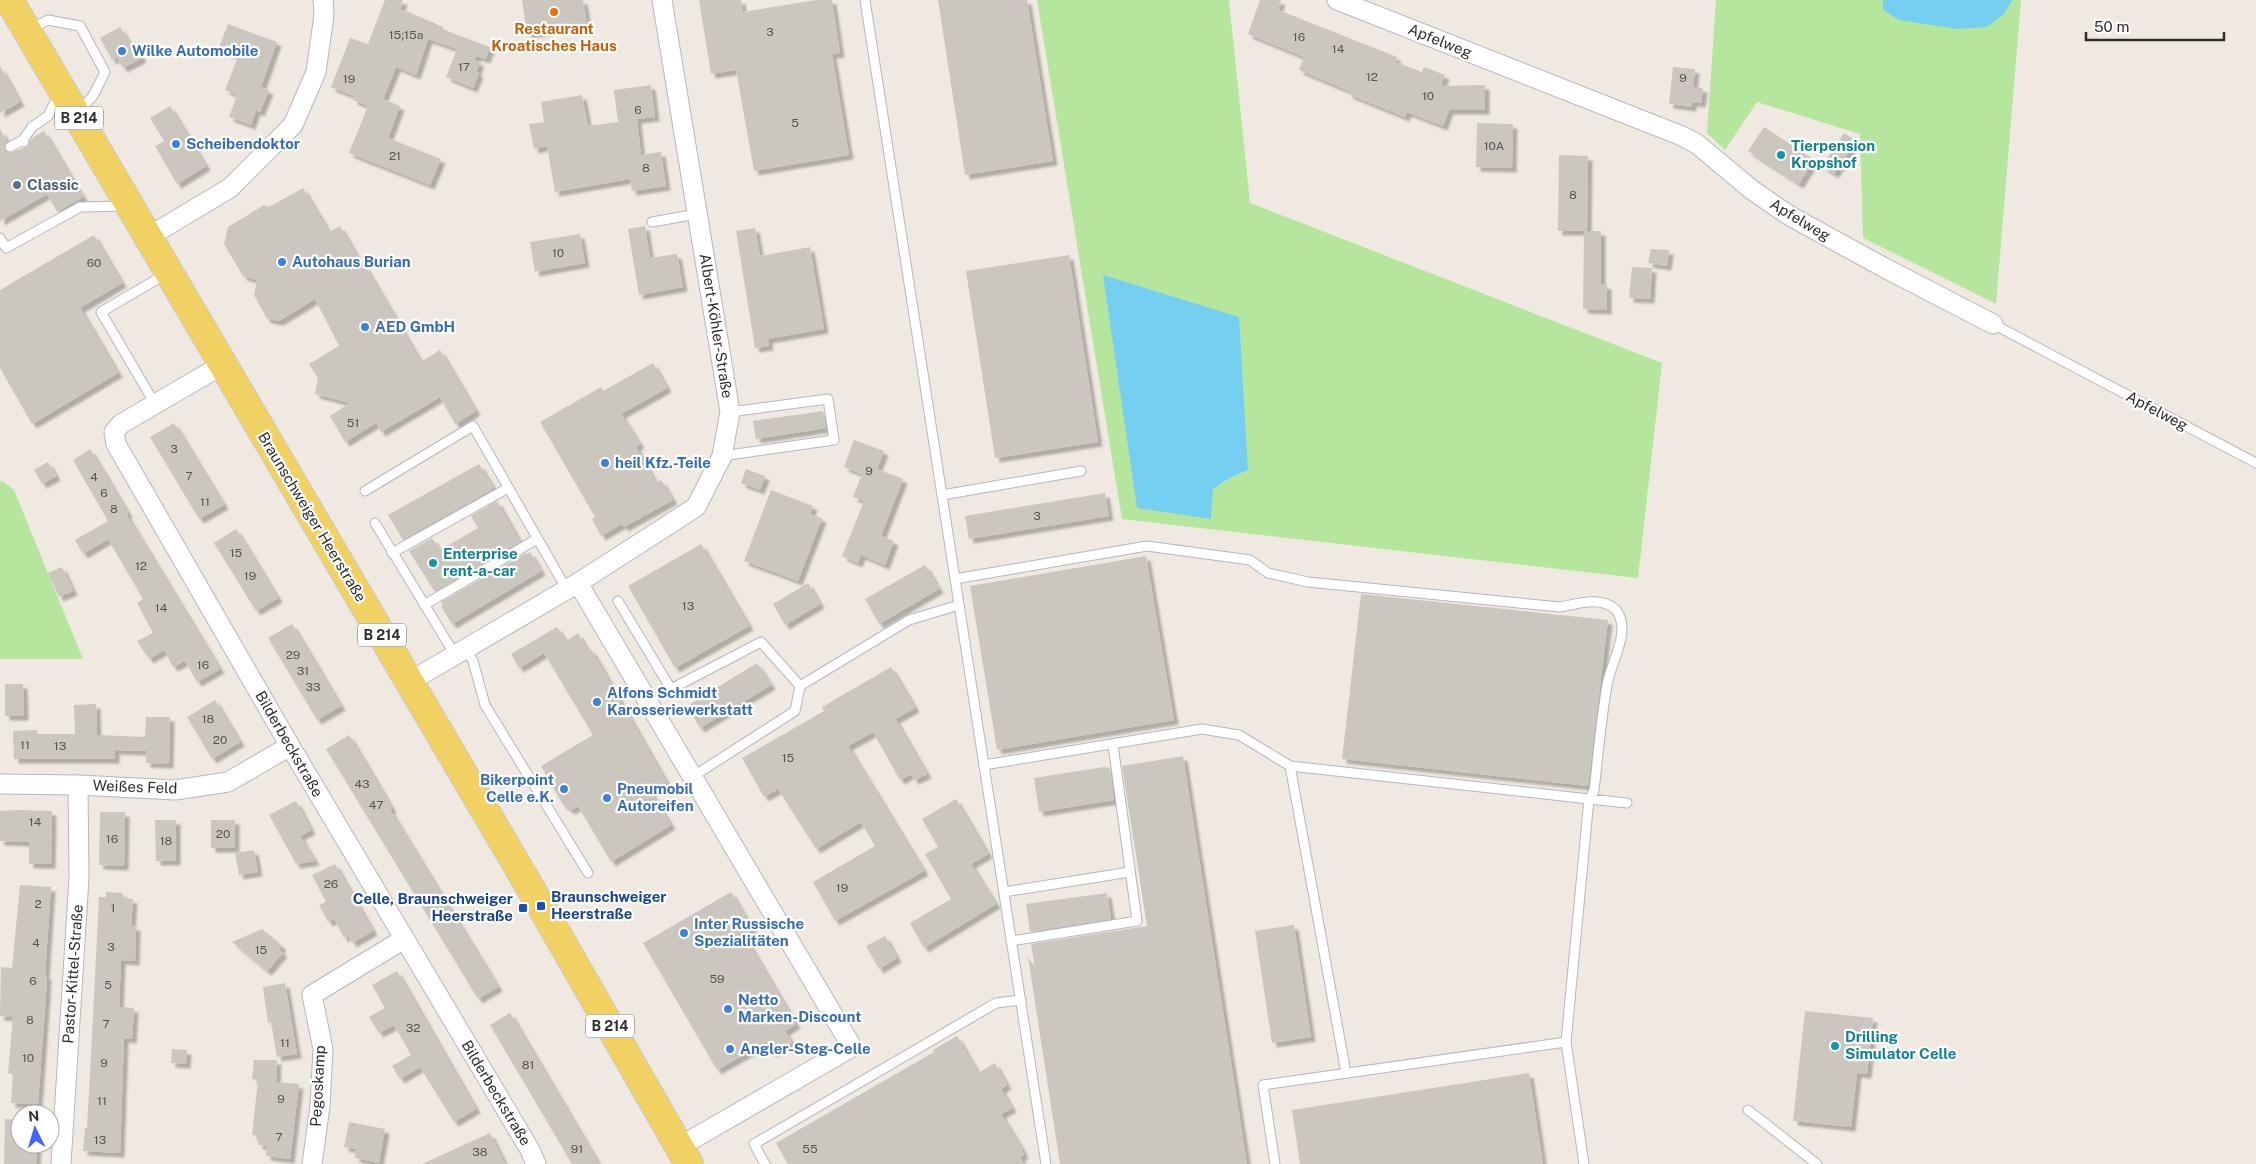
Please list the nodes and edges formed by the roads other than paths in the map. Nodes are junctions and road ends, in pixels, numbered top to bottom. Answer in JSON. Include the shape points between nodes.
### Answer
{"nodes":[{"id":1,"x":9,"y":0,"type":"edge"},
{"id":2,"x":324,"y":0,"type":"edge"},
{"id":3,"x":662,"y":0,"type":"edge"},
{"id":4,"x":865,"y":0,"type":"edge"},
{"id":5,"x":1337,"y":0,"type":"edge"},
{"id":6,"x":27,"y":31,"type":"junction"},
{"id":7,"x":61,"y":90,"type":"junction"},
{"id":8,"x":76,"y":114,"type":"junction"},
{"id":9,"x":10,"y":147,"type":"dead end"},
{"id":10,"x":130,"y":205,"type":"junction"},
{"id":11,"x":697,"y":214,"type":"junction"},
{"id":12,"x":652,"y":222,"type":"dead end"},
{"id":13,"x":148,"y":237,"type":"junction"},
{"id":14,"x":0,"y":238,"type":"edge"},
{"id":15,"x":168,"y":272,"type":"junction"},
{"id":16,"x":1993,"y":324,"type":"joint"},
{"id":17,"x":222,"y":365,"type":"junction"},
{"id":18,"x":155,"y":404,"type":"junction"},
{"id":19,"x":730,"y":412,"type":"junction"},
{"id":20,"x":722,"y":456,"type":"junction"},
{"id":21,"x":2256,"y":463,"type":"edge"},
{"id":22,"x":1081,"y":472,"type":"dead end"},
{"id":23,"x":508,"y":488,"type":"junction"},
{"id":24,"x":365,"y":491,"type":"dead end"},
{"id":25,"x":942,"y":495,"type":"junction"},
{"id":26,"x":374,"y":523,"type":"dead end"},
{"id":27,"x":537,"y":539,"type":"junction"},
{"id":28,"x":392,"y":552,"type":"junction"},
{"id":29,"x":955,"y":579,"type":"junction"},
{"id":30,"x":572,"y":587,"type":"junction"},
{"id":31,"x":618,"y":601,"type":"dead end"},
{"id":32,"x":424,"y":605,"type":"junction"},
{"id":33,"x":959,"y":605,"type":"junction"},
{"id":34,"x":460,"y":652,"type":"junction"},
{"id":35,"x":409,"y":682,"type":"junction"},
{"id":36,"x":800,"y":686,"type":"junction"},
{"id":37,"x":1113,"y":745,"type":"junction"},
{"id":38,"x":290,"y":746,"type":"junction"},
{"id":39,"x":984,"y":765,"type":"junction"},
{"id":40,"x":1290,"y":766,"type":"junction"},
{"id":41,"x":692,"y":778,"type":"junction"},
{"id":42,"x":0,"y":784,"type":"edge"},
{"id":43,"x":78,"y":785,"type":"junction"},
{"id":44,"x":1589,"y":799,"type":"junction"},
{"id":45,"x":1627,"y":803,"type":"dead end"},
{"id":46,"x":1130,"y":872,"type":"junction"},
{"id":47,"x":588,"y":873,"type":"dead end"},
{"id":48,"x":1004,"y":892,"type":"junction"},
{"id":49,"x":404,"y":939,"type":"junction"},
{"id":50,"x":1011,"y":941,"type":"junction"},
{"id":51,"x":1021,"y":1000,"type":"junction"},
{"id":52,"x":1566,"y":1042,"type":"junction"},
{"id":53,"x":1346,"y":1073,"type":"junction"},
{"id":54,"x":1748,"y":1110,"type":"dead end"},
{"id":55,"x":684,"y":1156,"type":"edge"},
{"id":56,"x":61,"y":1164,"type":"edge"},
{"id":57,"x":312,"y":1164,"type":"edge"},
{"id":58,"x":536,"y":1164,"type":"edge"},
{"id":59,"x":765,"y":1164,"type":"edge"},
{"id":60,"x":1046,"y":1164,"type":"edge"},
{"id":61,"x":1275,"y":1164,"type":"edge"},
{"id":62,"x":1584,"y":1164,"type":"edge"},
{"id":63,"x":1818,"y":1164,"type":"edge"}],
"edges":[{"from":1,"to":6,"type":"main road","name":"Braunschweiger Heerstraße","number":"B 214"},
{"from":2,"to":13,"type":"street","via":[[316,72],[293,125],[230,188]]},
{"from":3,"to":11,"type":"street","name":"Albert-Köhler-Straße"},
{"from":4,"to":25,"type":"lane"},
{"from":5,"to":16,"type":"street","name":"Apfelweg","via":[[1682,136],[1790,216]]},
{"from":6,"to":7,"type":"main road","name":"Braunschweiger Heerstraße","number":"B 214"},
{"from":6,"to":8,"type":"lane","via":[[48,20],[80,26],[105,72],[94,96]]},
{"from":7,"to":8,"type":"main road","name":"Braunschweiger Heerstraße","number":"B 214"},
{"from":7,"to":9,"type":"lane","via":[[48,116],[24,141]]},
{"from":8,"to":10,"type":"main road","name":"Braunschweiger Heerstraße","number":"B 214"},
{"from":10,"to":13,"type":"main road","name":"Braunschweiger Heerstraße","number":"B 214"},
{"from":10,"to":14,"type":"lane","via":[[80,207],[6,248]]},
{"from":11,"to":12,"type":"lane"},
{"from":11,"to":19,"type":"street","name":"Albert-Köhler-Straße"},
{"from":13,"to":15,"type":"main road","name":"Braunschweiger Heerstraße","number":"B 214"},
{"from":15,"to":17,"type":"main road","name":"Braunschweiger Heerstraße","number":"B 214"},
{"from":15,"to":18,"type":"lane","via":[[101,312]]},
{"from":16,"to":21,"type":"lane","name":"Apfelweg"},
{"from":17,"to":18,"type":"street","name":"Bilderbeckstraße"},
{"from":17,"to":35,"type":"main road","name":"Braunschweiger Heerstraße","number":"B 214"},
{"from":18,"to":38,"type":"street","name":"Bilderbeckstraße","via":[[121,424],[114,432],[116,444]]},
{"from":19,"to":20,"type":"street","name":"Albert-Köhler-Straße"},
{"from":19,"to":20,"type":"lane","via":[[828,399],[834,440]]},
{"from":20,"to":30,"type":"street","name":"Albert-Köhler-Straße","via":[[696,507]]},
{"from":22,"to":25,"type":"lane"},
{"from":23,"to":24,"type":"lane","via":[[473,426]]},
{"from":23,"to":27,"type":"lane"},
{"from":23,"to":28,"type":"lane"},
{"from":25,"to":29,"type":"lane"},
{"from":26,"to":28,"type":"lane"},
{"from":27,"to":30,"type":"lane"},
{"from":27,"to":32,"type":"lane"},
{"from":28,"to":32,"type":"lane"},
{"from":29,"to":33,"type":"lane"},
{"from":29,"to":44,"type":"lane","via":[[1147,546],[1250,560],[1268,573],[1308,582],[1560,607],[1604,603],[1616,610],[1622,624],[1621,638],[1607,685],[1594,791]]},
{"from":30,"to":34,"type":"street","name":"Albert-Köhler-Straße"},
{"from":30,"to":41,"type":"street"},
{"from":31,"to":36,"type":"lane","via":[[671,689],[761,642]]},
{"from":32,"to":34,"type":"lane"},
{"from":33,"to":36,"type":"lane","via":[[909,620]]},
{"from":33,"to":39,"type":"lane"},
{"from":34,"to":35,"type":"street","name":"Albert-Köhler-Straße"},
{"from":34,"to":47,"type":"lane","via":[[473,661],[485,705]]},
{"from":35,"to":55,"type":"main road","name":"Braunschweiger Heerstraße","number":"B 214"},
{"from":36,"to":41,"type":"lane","via":[[795,711]]},
{"from":37,"to":39,"type":"lane"},
{"from":37,"to":40,"type":"lane","via":[[1202,729],[1239,735]]},
{"from":37,"to":46,"type":"lane"},
{"from":38,"to":43,"type":"street","name":"Weißes Feld","via":[[228,782],[175,790]]},
{"from":38,"to":49,"type":"street","name":"Bilderbeckstraße"},
{"from":39,"to":48,"type":"lane"},
{"from":40,"to":44,"type":"lane"},
{"from":40,"to":53,"type":"lane"},
{"from":41,"to":55,"type":"street","via":[[852,1047]]},
{"from":42,"to":43,"type":"street","name":"Weißes Feld"},
{"from":43,"to":56,"type":"street","name":"Pastor-Kittel-Straße","via":[[79,878]]},
{"from":44,"to":45,"type":"lane"},
{"from":44,"to":52,"type":"lane"},
{"from":46,"to":48,"type":"lane"},
{"from":46,"to":50,"type":"lane","via":[[1137,921]]},
{"from":48,"to":50,"type":"lane"},
{"from":49,"to":57,"type":"street","name":"Pegoskamp","via":[[312,995],[323,1049]]},
{"from":49,"to":58,"type":"street","name":"Bilderbeckstraße"},
{"from":50,"to":51,"type":"lane"},
{"from":51,"to":59,"type":"lane","via":[[996,1003],[754,1144]]},
{"from":51,"to":60,"type":"lane"},
{"from":52,"to":53,"type":"lane"},
{"from":52,"to":62,"type":"lane"},
{"from":53,"to":61,"type":"lane","via":[[1263,1085]]},
{"from":54,"to":63,"type":"lane"}]}
